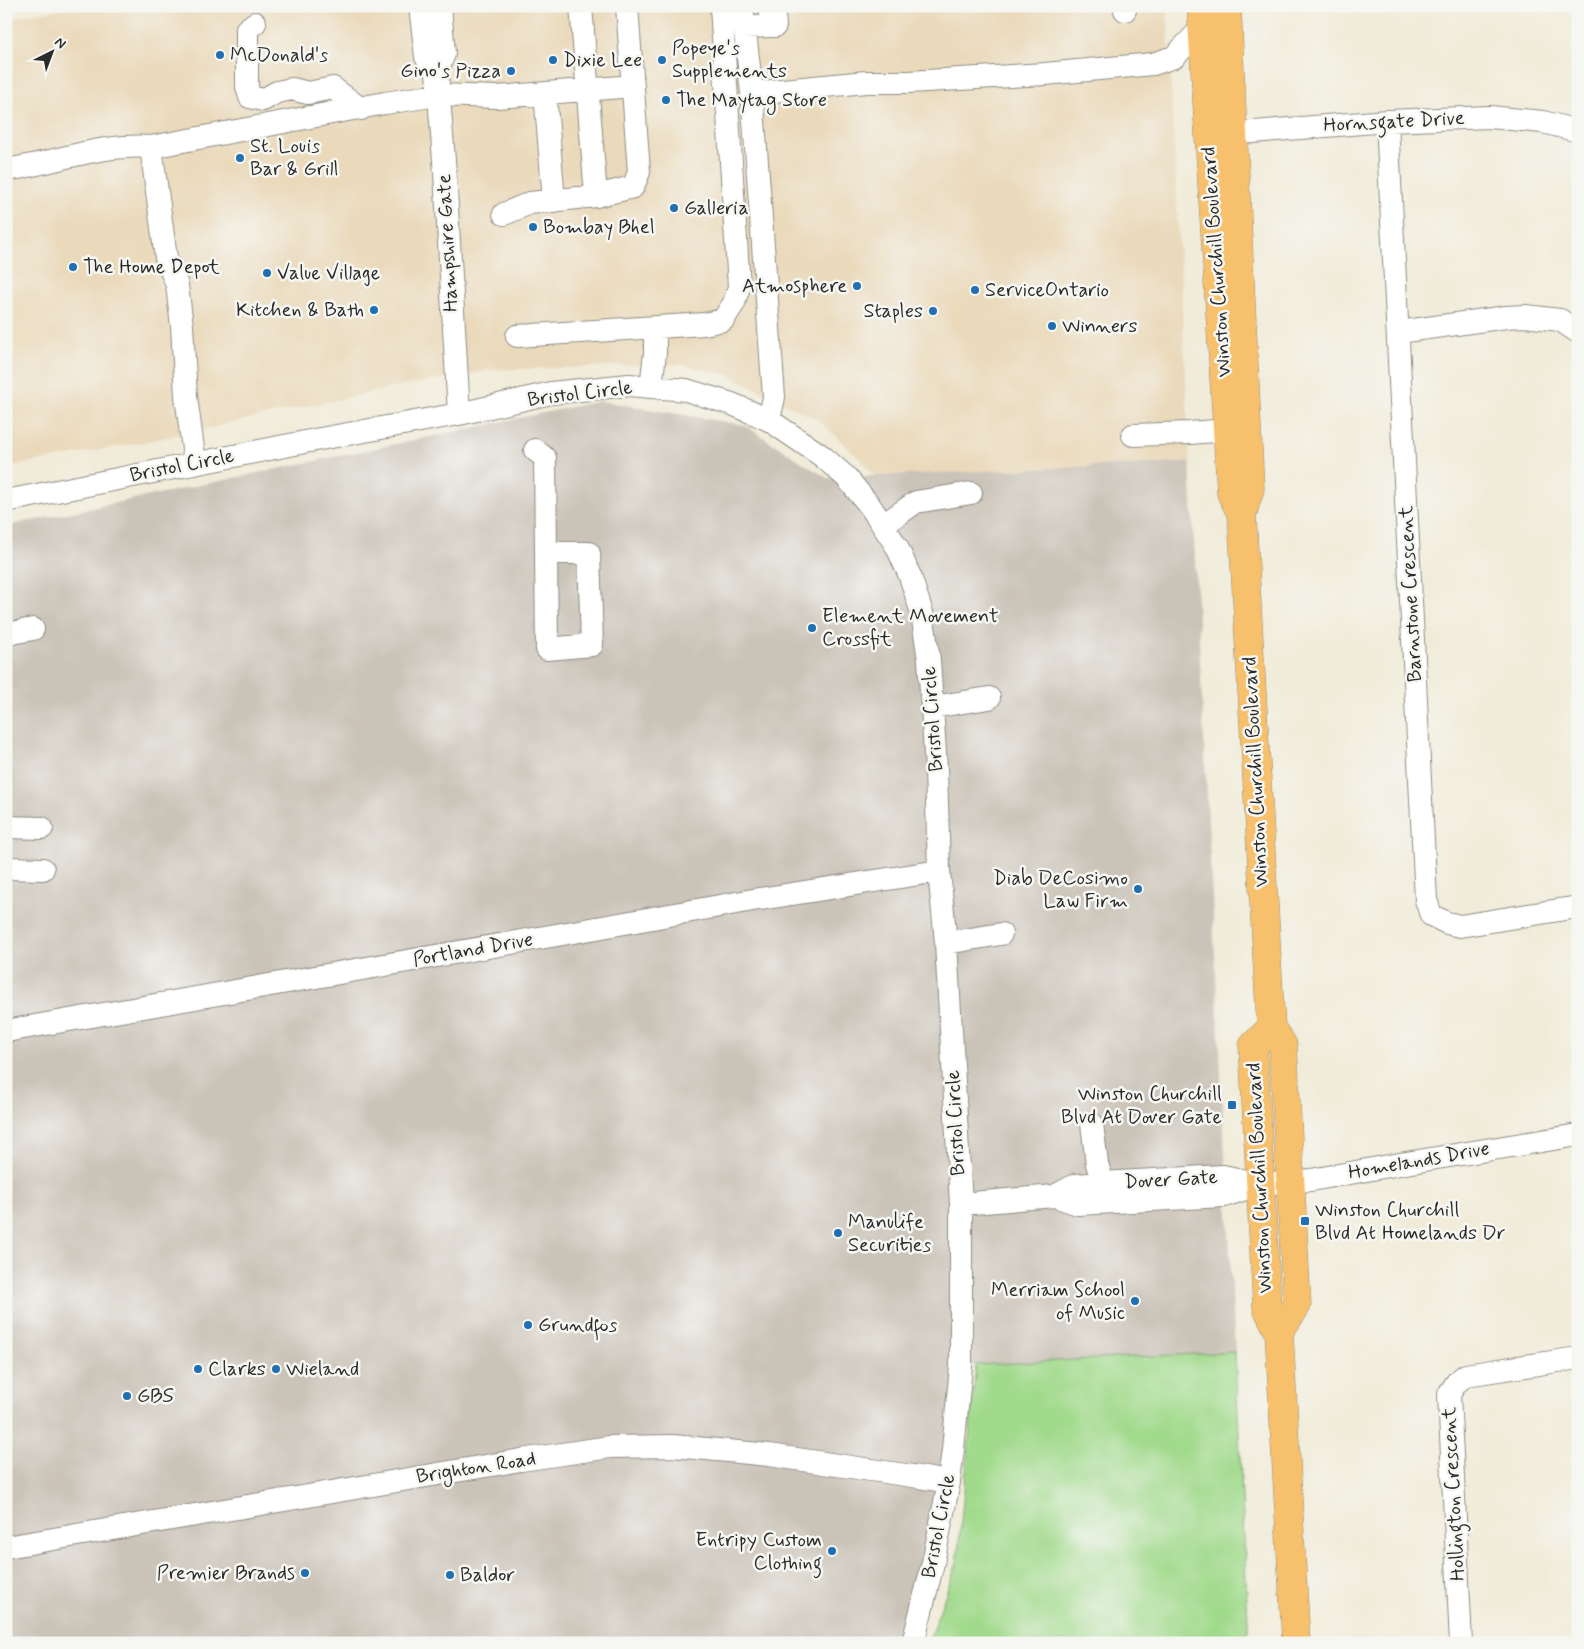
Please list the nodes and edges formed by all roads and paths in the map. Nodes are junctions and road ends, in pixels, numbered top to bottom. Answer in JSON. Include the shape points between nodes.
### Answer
{"nodes":[{"id":1,"x":420,"y":6,"type":"edge"},
{"id":2,"x":440,"y":6,"type":"edge"},
{"id":3,"x":581,"y":6,"type":"edge"},
{"id":4,"x":627,"y":6,"type":"edge"},
{"id":5,"x":721,"y":6,"type":"edge"},
{"id":6,"x":1227,"y":6,"type":"edge"},
{"id":7,"x":774,"y":9,"type":"edge"},
{"id":8,"x":743,"y":17,"type":"edge"},
{"id":9,"x":1202,"y":17,"type":"edge"},
{"id":10,"x":255,"y":23,"type":"dead end"},
{"id":11,"x":436,"y":72,"type":"junction"},
{"id":12,"x":633,"y":86,"type":"junction"},
{"id":13,"x":588,"y":89,"type":"junction"},
{"id":14,"x":545,"y":93,"type":"junction"},
{"id":15,"x":752,"y":94,"type":"junction"},
{"id":16,"x":438,"y":96,"type":"junction"},
{"id":17,"x":361,"y":109,"type":"junction"},
{"id":18,"x":1388,"y":121,"type":"junction"},
{"id":19,"x":1578,"y":131,"type":"edge"},
{"id":20,"x":1222,"y":134,"type":"junction"},
{"id":21,"x":150,"y":147,"type":"junction"},
{"id":22,"x":6,"y":170,"type":"edge"},
{"id":23,"x":596,"y":196,"type":"junction"},
{"id":24,"x":554,"y":201,"type":"junction"},
{"id":25,"x":504,"y":214,"type":"dead end"},
{"id":26,"x":655,"y":326,"type":"junction"},
{"id":27,"x":1399,"y":332,"type":"junction"},
{"id":28,"x":1578,"y":332,"type":"edge"},
{"id":29,"x":517,"y":336,"type":"dead end"},
{"id":30,"x":651,"y":387,"type":"junction"},
{"id":31,"x":459,"y":414,"type":"junction"},
{"id":32,"x":770,"y":420,"type":"junction"},
{"id":33,"x":1227,"y":430,"type":"junction"},
{"id":34,"x":1133,"y":435,"type":"dead end"},
{"id":35,"x":535,"y":450,"type":"dead end"},
{"id":36,"x":195,"y":464,"type":"junction"},
{"id":37,"x":971,"y":493,"type":"dead end"},
{"id":38,"x":6,"y":501,"type":"edge"},
{"id":39,"x":1242,"y":515,"type":"junction"},
{"id":40,"x":883,"y":525,"type":"junction"},
{"id":41,"x":546,"y":553,"type":"dead end"},
{"id":42,"x":33,"y":628,"type":"dead end"},
{"id":43,"x":6,"y":634,"type":"edge"},
{"id":44,"x":989,"y":698,"type":"dead end"},
{"id":45,"x":933,"y":707,"type":"junction"},
{"id":46,"x":6,"y":827,"type":"edge"},
{"id":47,"x":42,"y":828,"type":"dead end"},
{"id":48,"x":6,"y":868,"type":"edge"},
{"id":49,"x":43,"y":869,"type":"dead end"},
{"id":50,"x":939,"y":871,"type":"junction"},
{"id":51,"x":1578,"y":907,"type":"edge"},
{"id":52,"x":1001,"y":934,"type":"dead end"},
{"id":53,"x":946,"y":943,"type":"junction"},
{"id":54,"x":1271,"y":1028,"type":"junction"},
{"id":55,"x":6,"y":1031,"type":"edge"},
{"id":56,"x":1092,"y":1124,"type":"dead end"},
{"id":57,"x":1578,"y":1135,"type":"edge"},
{"id":58,"x":1290,"y":1182,"type":"junction"},
{"id":59,"x":1103,"y":1183,"type":"junction"},
{"id":60,"x":1260,"y":1184,"type":"junction"},
{"id":61,"x":1055,"y":1196,"type":"junction"},
{"id":62,"x":961,"y":1204,"type":"junction"},
{"id":63,"x":1279,"y":1332,"type":"junction"},
{"id":64,"x":1578,"y":1358,"type":"edge"},
{"id":65,"x":949,"y":1482,"type":"junction"},
{"id":66,"x":6,"y":1547,"type":"edge"},
{"id":67,"x":913,"y":1643,"type":"edge"},
{"id":68,"x":1296,"y":1643,"type":"edge"},
{"id":69,"x":1461,"y":1643,"type":"edge"}],
"edges":[{"from":1,"to":11,"type":"street","name":"Hampshire Gate","via":[[426,57]]},
{"from":2,"to":11,"type":"street","name":"Hampshire Gate","via":[[444,54]]},
{"from":3,"to":13,"type":"street"},
{"from":4,"to":12,"type":"street"},
{"from":5,"to":26,"type":"street","via":[[739,287],[723,320]]},
{"from":6,"to":20,"type":"main road","name":"Winston Churchill Boulevard"},
{"from":7,"to":8,"type":"street","via":[[775,26]]},
{"from":8,"to":15,"type":"street"},
{"from":9,"to":15,"type":"street","via":[[1174,57],[1153,64],[909,82],[866,82]]},
{"from":9,"to":20,"type":"main road","name":"Winston Churchill Boulevard"},
{"from":10,"to":17,"type":"street","via":[[247,29],[247,87],[250,97],[263,100],[277,92],[292,89],[308,93],[333,88]]},
{"from":11,"to":16,"type":"street","name":"Hampshire Gate"},
{"from":12,"to":13,"type":"street"},
{"from":12,"to":23,"type":"street","via":[[639,172],[636,181],[633,187]]},
{"from":13,"to":14,"type":"street"},
{"from":13,"to":23,"type":"street"},
{"from":14,"to":16,"type":"street","via":[[497,97]]},
{"from":14,"to":24,"type":"street"},
{"from":15,"to":32,"type":"street","via":[[774,397]]},
{"from":16,"to":17,"type":"street"},
{"from":16,"to":31,"type":"street","name":"Hampshire Gate"},
{"from":17,"to":21,"type":"street"},
{"from":18,"to":19,"type":"street","name":"Hornsgate Drive","via":[[1490,117],[1543,122]]},
{"from":18,"to":20,"type":"street","name":"Hornsgate Drive"},
{"from":18,"to":27,"type":"street","name":"Barnstone Crescent"},
{"from":20,"to":33,"type":"main road","name":"Winston Churchill Boulevard"},
{"from":20,"to":39,"type":"main road","name":"Winston Churchill Boulevard","via":[[1250,489]]},
{"from":21,"to":22,"type":"street","via":[[124,147]]},
{"from":21,"to":36,"type":"street","via":[[166,258],[177,285]]},
{"from":23,"to":24,"type":"street"},
{"from":24,"to":25,"type":"street","via":[[530,203]]},
{"from":26,"to":29,"type":"street"},
{"from":26,"to":30,"type":"street"},
{"from":27,"to":28,"type":"street","via":[[1525,316],[1560,320]]},
{"from":27,"to":51,"type":"street","name":"Barnstone Crescent","via":[[1426,900],[1432,915],[1460,926]]},
{"from":30,"to":31,"type":"street","name":"Bristol Circle","via":[[628,385],[551,393]]},
{"from":30,"to":32,"type":"street","name":"Bristol Circle","via":[[686,390]]},
{"from":31,"to":36,"type":"street","name":"Bristol Circle"},
{"from":32,"to":40,"type":"street","name":"Bristol Circle","via":[[846,477]]},
{"from":33,"to":34,"type":"street"},
{"from":33,"to":39,"type":"main road","name":"Winston Churchill Boulevard","via":[[1231,493]]},
{"from":35,"to":41,"type":"street","via":[[544,458]]},
{"from":36,"to":38,"type":"street","name":"Bristol Circle"},
{"from":37,"to":40,"type":"street","via":[[916,502]]},
{"from":39,"to":54,"type":"main road","name":"Winston Churchill Boulevard"},
{"from":40,"to":45,"type":"street","name":"Bristol Circle","via":[[897,546],[922,613]]},
{"from":42,"to":43,"type":"street"},
{"from":44,"to":45,"type":"street"},
{"from":45,"to":50,"type":"street","name":"Bristol Circle"},
{"from":46,"to":47,"type":"street"},
{"from":48,"to":49,"type":"street"},
{"from":50,"to":53,"type":"street","name":"Bristol Circle"},
{"from":50,"to":55,"type":"street","name":"Portland Drive","via":[[753,900]]},
{"from":52,"to":53,"type":"street"},
{"from":53,"to":62,"type":"street","name":"Bristol Circle"},
{"from":54,"to":58,"type":"main road","name":"Winston Churchill Boulevard","via":[[1283,1045]]},
{"from":54,"to":60,"type":"main road","name":"Winston Churchill Boulevard","via":[[1253,1046]]},
{"from":56,"to":59,"type":"street"},
{"from":57,"to":58,"type":"street","name":"Homelands Drive"},
{"from":58,"to":60,"type":"street","name":"Homelands Drive"},
{"from":58,"to":63,"type":"main road","name":"Winston Churchill Boulevard","via":[[1296,1305]]},
{"from":59,"to":60,"type":"street","name":"Dover Gate","via":[[1223,1176]]},
{"from":59,"to":61,"type":"street","name":"Dover Gate","via":[[1075,1185]]},
{"from":60,"to":61,"type":"street","name":"Dover Gate","via":[[1215,1197],[1078,1204]]},
{"from":60,"to":63,"type":"main road","name":"Winston Churchill Boulevard","via":[[1267,1308]]},
{"from":61,"to":62,"type":"street","name":"Dover Gate"},
{"from":62,"to":65,"type":"street","name":"Bristol Circle","via":[[961,1366]]},
{"from":63,"to":68,"type":"main road","name":"Winston Churchill Boulevard"},
{"from":64,"to":69,"type":"street","name":"Hollington Crescent","via":[[1466,1375],[1449,1394]]},
{"from":65,"to":66,"type":"street","name":"Brighton Road","via":[[752,1454],[672,1446],[610,1447]]},
{"from":65,"to":67,"type":"street","name":"Bristol Circle"}]}
